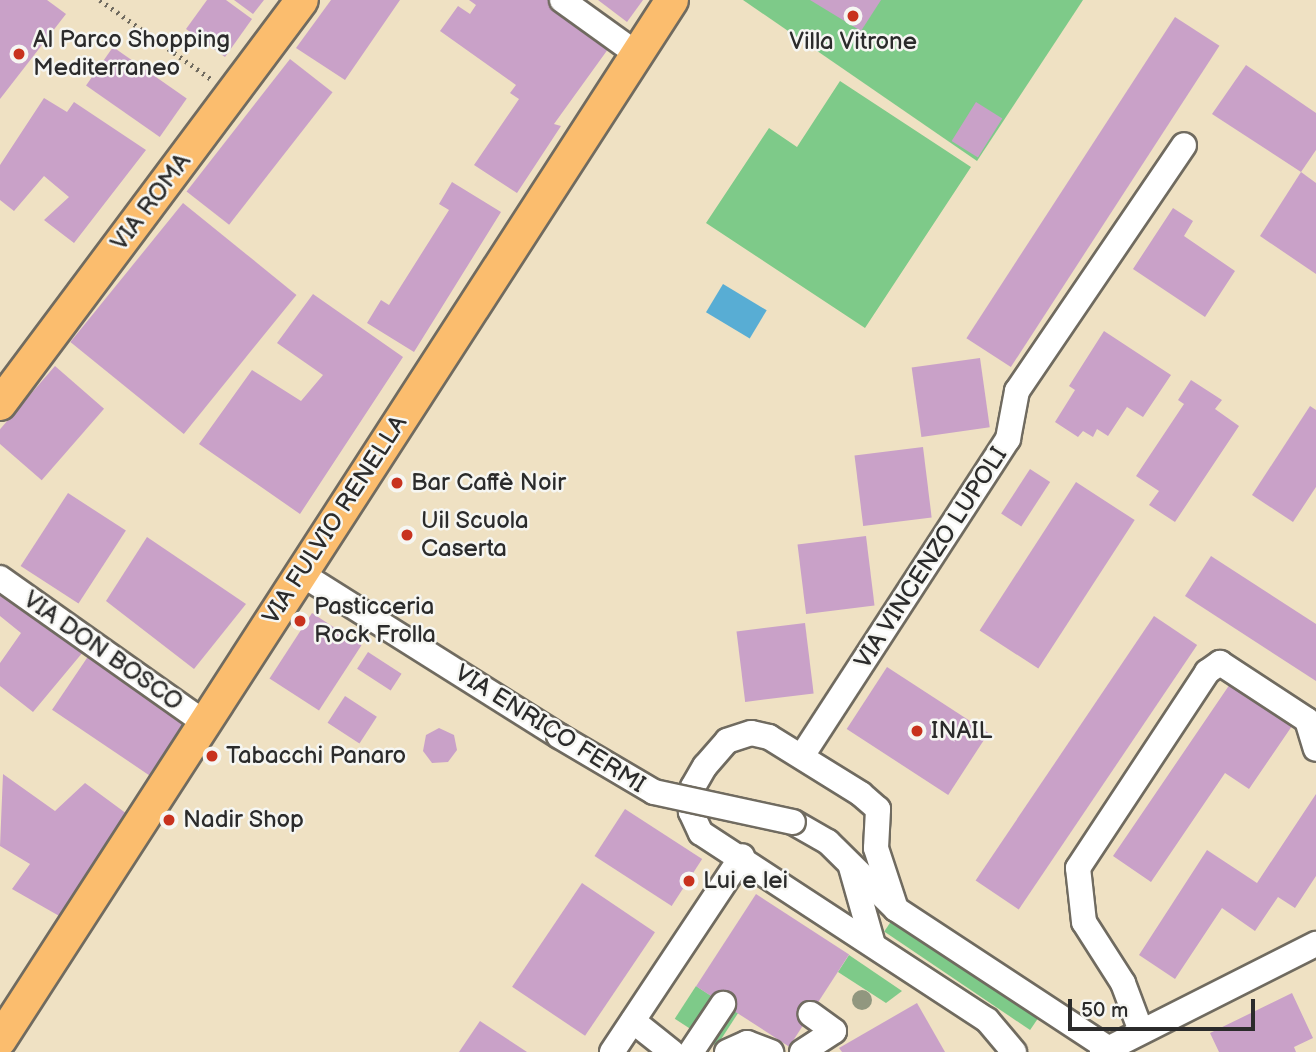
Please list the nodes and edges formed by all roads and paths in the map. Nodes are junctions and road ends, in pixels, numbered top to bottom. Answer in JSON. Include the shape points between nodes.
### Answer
{"nodes":[{"id":1,"x":100,"y":0,"type":"edge"},
{"id":2,"x":302,"y":0,"type":"edge"},
{"id":3,"x":562,"y":0,"type":"edge"},
{"id":4,"x":672,"y":0,"type":"edge"},
{"id":5,"x":637,"y":54,"type":"junction"},
{"id":6,"x":222,"y":88,"type":"junction"},
{"id":7,"x":1184,"y":145,"type":"dead end"},
{"id":8,"x":0,"y":404,"type":"edge"},
{"id":9,"x":300,"y":573,"type":"junction"},
{"id":10,"x":0,"y":578,"type":"edge"},
{"id":11,"x":206,"y":724,"type":"junction"},
{"id":12,"x":1316,"y":749,"type":"edge"},
{"id":13,"x":802,"y":756,"type":"junction"},
{"id":14,"x":828,"y":842,"type":"junction"},
{"id":15,"x":876,"y":848,"type":"junction"},
{"id":16,"x":742,"y":856,"type":"junction"},
{"id":17,"x":850,"y":864,"type":"junction"},
{"id":18,"x":896,"y":909,"type":"junction"},
{"id":19,"x":872,"y":941,"type":"junction"},
{"id":20,"x":1316,"y":944,"type":"edge"},
{"id":21,"x":723,"y":1004,"type":"dead end"},
{"id":22,"x":811,"y":1014,"type":"dead end"},
{"id":23,"x":633,"y":1021,"type":"junction"},
{"id":24,"x":1141,"y":1031,"type":"junction"},
{"id":25,"x":0,"y":1040,"type":"edge"},
{"id":26,"x":1105,"y":1050,"type":"edge"},
{"id":27,"x":612,"y":1052,"type":"edge"},
{"id":28,"x":671,"y":1052,"type":"edge"},
{"id":29,"x":691,"y":1052,"type":"edge"},
{"id":30,"x":727,"y":1052,"type":"edge"},
{"id":31,"x":771,"y":1052,"type":"edge"},
{"id":32,"x":802,"y":1052,"type":"edge"},
{"id":33,"x":1014,"y":1052,"type":"edge"}],
"edges":[{"from":1,"to":6,"type":"path"},
{"from":2,"to":6,"type":"main road","name":"VIA ROMA"},
{"from":3,"to":5,"type":"street"},
{"from":4,"to":5,"type":"main road","name":"VIA FULVIO RENELLA"},
{"from":5,"to":9,"type":"main road","name":"VIA FULVIO RENELLA"},
{"from":6,"to":8,"type":"main road","name":"VIA ROMA"},
{"from":7,"to":13,"type":"street","name":"VIA VINCENZO LUPOLI","via":[[1017,391],[1008,439]]},
{"from":9,"to":11,"type":"main road","name":"VIA FULVIO RENELLA"},
{"from":9,"to":14,"type":"street","name":"VIA ENRICO FERMI","bridge":true,"via":[[654,792],[793,822]]},
{"from":10,"to":11,"type":"street","name":"VIA DON BOSCO"},
{"from":11,"to":25,"type":"main road","name":"VIA FULVIO RENELLA"},
{"from":12,"to":24,"type":"street","via":[[1307,720],[1220,663],[1207,672],[1079,869],[1084,922],[1123,984]]},
{"from":13,"to":15,"type":"street","via":[[878,809]]},
{"from":13,"to":16,"type":"street","via":[[751,733],[727,741],[705,766],[693,787],[691,812],[701,833]]},
{"from":14,"to":15,"type":"street"},
{"from":14,"to":17,"type":"street","name":"VIA ENRICO FERMI"},
{"from":15,"to":18,"type":"street"},
{"from":16,"to":19,"type":"street"},
{"from":16,"to":23,"type":"street"},
{"from":17,"to":18,"type":"street","name":"VIA ENRICO FERMI"},
{"from":17,"to":19,"type":"street","name":"VIA ENRICO FERMI"},
{"from":18,"to":19,"type":"street","via":[[877,918]]},
{"from":18,"to":26,"type":"street","name":"VIA ENRICO FERMI"},
{"from":19,"to":33,"type":"street","via":[[987,1020]]},
{"from":20,"to":24,"type":"street"},
{"from":21,"to":29,"type":"street"},
{"from":22,"to":32,"type":"street","via":[[834,1031]]},
{"from":23,"to":27,"type":"street"},
{"from":23,"to":28,"type":"street"},
{"from":24,"to":26,"type":"street"},
{"from":30,"to":31,"type":"street","via":[[747,1043]]}]}
